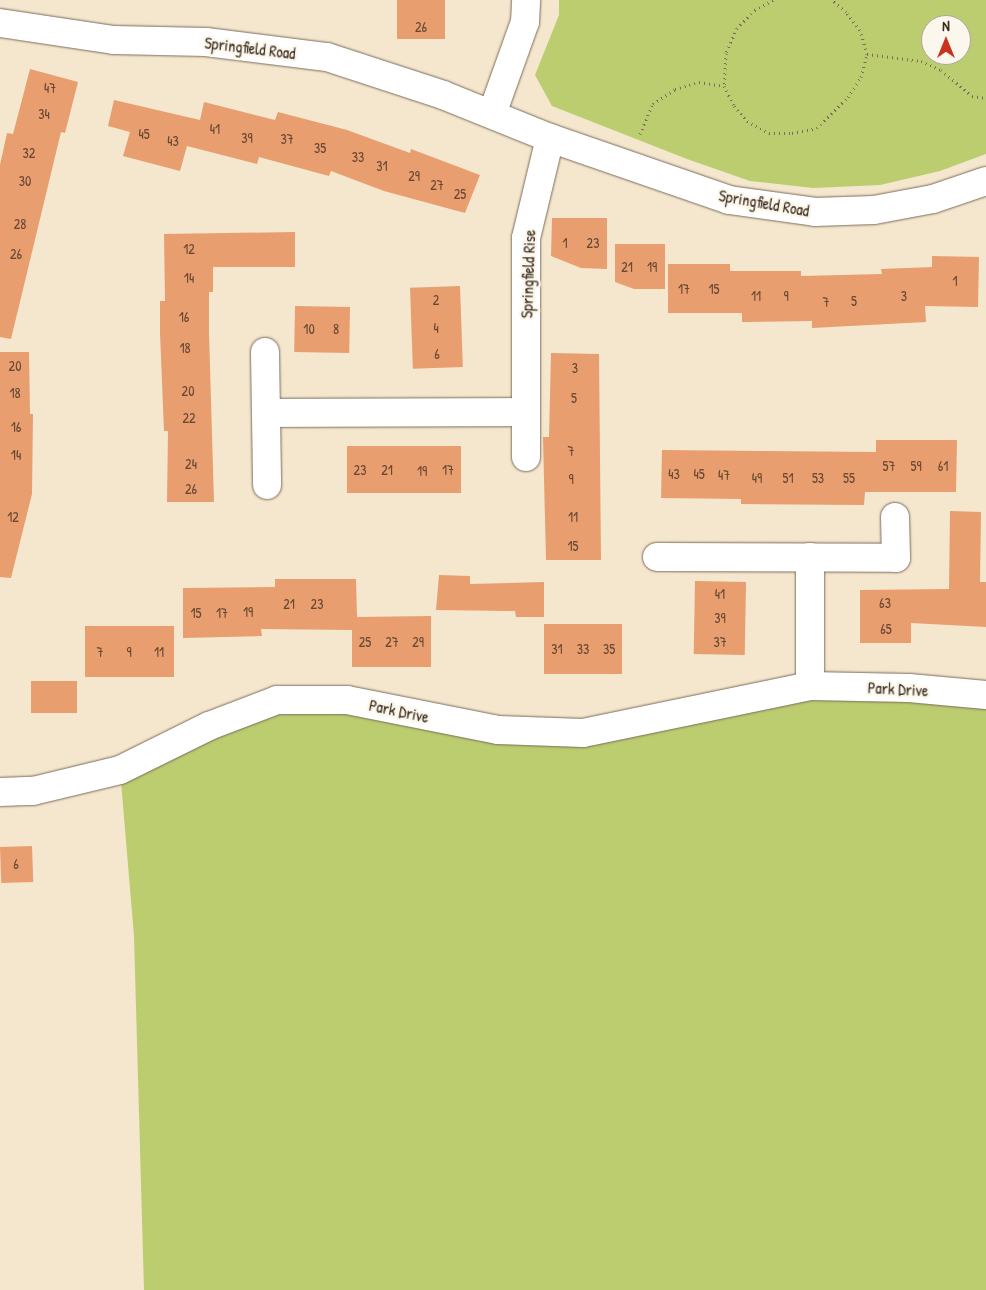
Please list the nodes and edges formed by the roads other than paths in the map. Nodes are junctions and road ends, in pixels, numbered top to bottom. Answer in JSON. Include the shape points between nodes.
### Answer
{"nodes":[{"id":1,"x":526,"y":0,"type":"edge"},
{"id":2,"x":0,"y":23,"type":"edge"},
{"id":3,"x":492,"y":114,"type":"junction"},
{"id":4,"x":550,"y":138,"type":"junction"},
{"id":5,"x":986,"y":181,"type":"edge"},
{"id":6,"x":265,"y":352,"type":"dead end"},
{"id":7,"x":526,"y":412,"type":"junction"},
{"id":8,"x":266,"y":413,"type":"junction"},
{"id":9,"x":526,"y":457,"type":"dead end"},
{"id":10,"x":267,"y":485,"type":"dead end"},
{"id":11,"x":895,"y":517,"type":"dead end"},
{"id":12,"x":657,"y":557,"type":"dead end"},
{"id":13,"x":810,"y":557,"type":"junction"},
{"id":14,"x":810,"y":686,"type":"junction"},
{"id":15,"x":986,"y":695,"type":"edge"},
{"id":16,"x":0,"y":792,"type":"edge"}],
"edges":[{"from":1,"to":3,"type":"street","via":[[524,22]]},
{"from":2,"to":3,"type":"street","name":"Springfield Road","via":[[114,40],[206,42],[327,58]]},
{"from":3,"to":4,"type":"street","name":"Springfield Road"},
{"from":4,"to":5,"type":"street","name":"Springfield Road","via":[[729,200],[815,212],[874,210],[933,199]]},
{"from":4,"to":7,"type":"street","name":"Springfield Rise","via":[[526,238]]},
{"from":6,"to":8,"type":"street"},
{"from":7,"to":8,"type":"street"},
{"from":7,"to":9,"type":"street","name":"Springfield Rise"},
{"from":8,"to":10,"type":"street"},
{"from":11,"to":13,"type":"street","via":[[896,558]]},
{"from":12,"to":13,"type":"street"},
{"from":13,"to":14,"type":"street"},
{"from":14,"to":15,"type":"street","name":"Park Drive","via":[[909,688]]},
{"from":14,"to":16,"type":"street","name":"Park Drive","via":[[584,732],[498,730],[347,700],[277,700],[209,726],[120,770],[33,791]]}]}
